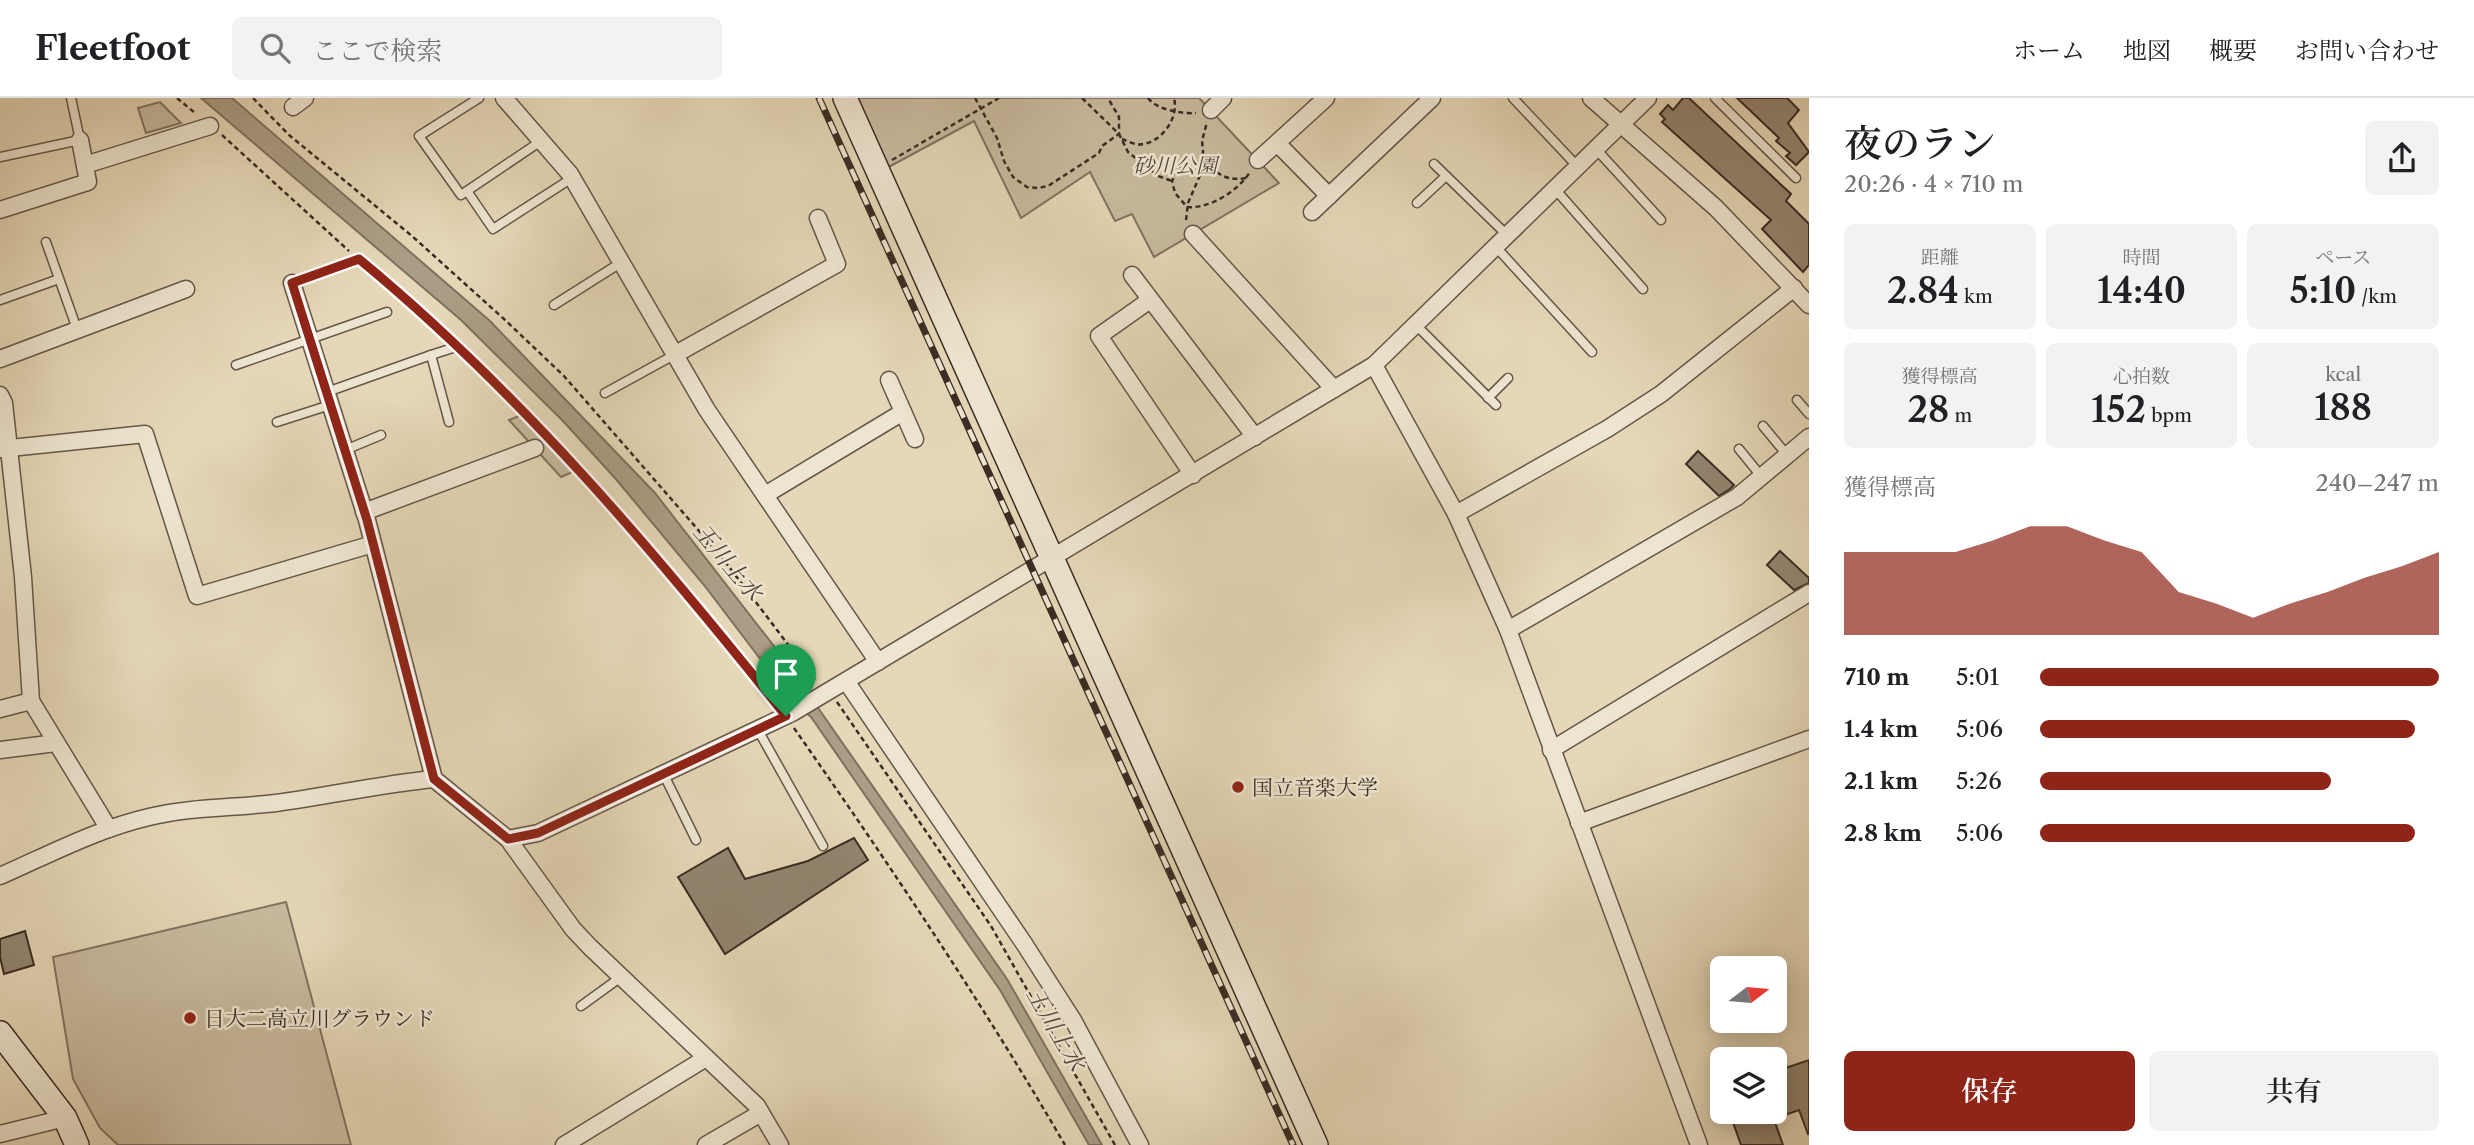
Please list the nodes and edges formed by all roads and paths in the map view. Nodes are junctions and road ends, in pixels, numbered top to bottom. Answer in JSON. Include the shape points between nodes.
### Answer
{"nodes":[{"id":1,"x":71,"y":98,"type":"edge"},
{"id":2,"x":253,"y":98,"type":"edge"},
{"id":3,"x":479,"y":98,"type":"edge"},
{"id":4,"x":504,"y":98,"type":"edge"},
{"id":5,"x":845,"y":98,"type":"edge"},
{"id":6,"x":975,"y":98,"type":"edge"},
{"id":7,"x":999,"y":98,"type":"edge"},
{"id":8,"x":1082,"y":98,"type":"edge"},
{"id":9,"x":1108,"y":98,"type":"edge"},
{"id":10,"x":1148,"y":98,"type":"edge"},
{"id":11,"x":1174,"y":98,"type":"edge"},
{"id":12,"x":1223,"y":98,"type":"edge"},
{"id":13,"x":1326,"y":98,"type":"edge"},
{"id":14,"x":1432,"y":98,"type":"edge"},
{"id":15,"x":1513,"y":98,"type":"edge"},
{"id":16,"x":1591,"y":98,"type":"edge"},
{"id":17,"x":1648,"y":98,"type":"edge"},
{"id":18,"x":1715,"y":98,"type":"edge"},
{"id":19,"x":980,"y":108,"type":"junction"},
{"id":20,"x":1211,"y":110,"type":"junction"},
{"id":21,"x":1176,"y":111,"type":"junction"},
{"id":22,"x":1620,"y":124,"type":"junction"},
{"id":23,"x":210,"y":126,"type":"dead end"},
{"id":24,"x":1119,"y":134,"type":"junction"},
{"id":25,"x":226,"y":139,"type":"dead end"},
{"id":26,"x":1122,"y":139,"type":"junction"},
{"id":27,"x":80,"y":140,"type":"junction"},
{"id":28,"x":541,"y":141,"type":"junction"},
{"id":29,"x":1277,"y":143,"type":"junction"},
{"id":30,"x":1596,"y":149,"type":"junction"},
{"id":31,"x":0,"y":157,"type":"edge"},
{"id":32,"x":1258,"y":160,"type":"joint"},
{"id":33,"x":1202,"y":162,"type":"junction"},
{"id":34,"x":85,"y":164,"type":"junction"},
{"id":35,"x":1434,"y":164,"type":"dead end"},
{"id":36,"x":1578,"y":167,"type":"junction"},
{"id":37,"x":877,"y":169,"type":"junction"},
{"id":38,"x":1446,"y":176,"type":"junction"},
{"id":39,"x":572,"y":178,"type":"junction"},
{"id":40,"x":1246,"y":178,"type":"junction"},
{"id":41,"x":1796,"y":178,"type":"dead end"},
{"id":42,"x":1172,"y":181,"type":"junction"},
{"id":43,"x":1555,"y":189,"type":"junction"},
{"id":44,"x":467,"y":191,"type":"junction"},
{"id":45,"x":1329,"y":196,"type":"junction"},
{"id":46,"x":1417,"y":203,"type":"dead end"},
{"id":47,"x":1187,"y":207,"type":"junction"},
{"id":48,"x":0,"y":210,"type":"edge"},
{"id":49,"x":1312,"y":212,"type":"dead end"},
{"id":50,"x":818,"y":218,"type":"dead end"},
{"id":51,"x":1661,"y":220,"type":"dead end"},
{"id":52,"x":1194,"y":234,"type":"joint"},
{"id":53,"x":1501,"y":241,"type":"junction"},
{"id":54,"x":46,"y":242,"type":"dead end"},
{"id":55,"x":359,"y":259,"type":"junction"},
{"id":56,"x":622,"y":262,"type":"junction"},
{"id":57,"x":1132,"y":275,"type":"dead end"},
{"id":58,"x":59,"y":279,"type":"junction"},
{"id":59,"x":292,"y":283,"type":"joint"},
{"id":60,"x":1794,"y":288,"type":"junction"},
{"id":61,"x":186,"y":289,"type":"dead end"},
{"id":62,"x":1643,"y":289,"type":"dead end"},
{"id":63,"x":0,"y":299,"type":"edge"},
{"id":64,"x":1150,"y":300,"type":"junction"},
{"id":65,"x":554,"y":305,"type":"dead end"},
{"id":66,"x":1809,"y":305,"type":"edge"},
{"id":67,"x":387,"y":312,"type":"dead end"},
{"id":68,"x":1416,"y":325,"type":"junction"},
{"id":69,"x":77,"y":329,"type":"junction"},
{"id":70,"x":310,"y":339,"type":"junction"},
{"id":71,"x":459,"y":346,"type":"junction"},
{"id":72,"x":1592,"y":352,"type":"dead end"},
{"id":73,"x":431,"y":355,"type":"junction"},
{"id":74,"x":674,"y":355,"type":"junction"},
{"id":75,"x":0,"y":359,"type":"edge"},
{"id":76,"x":236,"y":365,"type":"dead end"},
{"id":77,"x":1374,"y":365,"type":"junction"},
{"id":78,"x":1508,"y":378,"type":"dead end"},
{"id":79,"x":889,"y":380,"type":"dead end"},
{"id":80,"x":1334,"y":389,"type":"junction"},
{"id":81,"x":605,"y":393,"type":"dead end"},
{"id":82,"x":0,"y":395,"type":"edge"},
{"id":83,"x":328,"y":398,"type":"junction"},
{"id":84,"x":1488,"y":398,"type":"junction"},
{"id":85,"x":1797,"y":400,"type":"dead end"},
{"id":86,"x":1496,"y":405,"type":"dead end"},
{"id":87,"x":903,"y":412,"type":"junction"},
{"id":88,"x":1809,"y":414,"type":"edge"},
{"id":89,"x":277,"y":422,"type":"dead end"},
{"id":90,"x":449,"y":422,"type":"dead end"},
{"id":91,"x":1763,"y":426,"type":"dead end"},
{"id":92,"x":381,"y":435,"type":"dead end"},
{"id":93,"x":1809,"y":437,"type":"edge"},
{"id":94,"x":1255,"y":438,"type":"junction"},
{"id":95,"x":915,"y":439,"type":"dead end"},
{"id":96,"x":4,"y":448,"type":"edge"},
{"id":97,"x":535,"y":449,"type":"dead end"},
{"id":98,"x":1739,"y":449,"type":"dead end"},
{"id":99,"x":345,"y":450,"type":"junction"},
{"id":100,"x":1787,"y":455,"type":"junction"},
{"id":101,"x":1193,"y":475,"type":"junction"},
{"id":102,"x":1761,"y":477,"type":"junction"},
{"id":103,"x":765,"y":495,"type":"junction"},
{"id":104,"x":364,"y":512,"type":"junction"},
{"id":105,"x":1456,"y":514,"type":"junction"},
{"id":106,"x":373,"y":544,"type":"junction"},
{"id":107,"x":1052,"y":558,"type":"junction"},
{"id":108,"x":1809,"y":593,"type":"edge"},
{"id":109,"x":1508,"y":630,"type":"junction"},
{"id":110,"x":878,"y":662,"type":"junction"},
{"id":111,"x":846,"y":681,"type":"junction"},
{"id":112,"x":821,"y":695,"type":"junction"},
{"id":113,"x":31,"y":701,"type":"junction"},
{"id":114,"x":0,"y":709,"type":"edge"},
{"id":115,"x":789,"y":715,"type":"junction"},
{"id":116,"x":758,"y":730,"type":"junction"},
{"id":117,"x":1809,"y":738,"type":"edge"},
{"id":118,"x":56,"y":743,"type":"junction"},
{"id":119,"x":0,"y":750,"type":"edge"},
{"id":120,"x":1551,"y":750,"type":"junction"},
{"id":121,"x":663,"y":773,"type":"junction"},
{"id":122,"x":434,"y":779,"type":"junction"},
{"id":123,"x":1579,"y":823,"type":"junction"},
{"id":124,"x":109,"y":830,"type":"junction"},
{"id":125,"x":508,"y":839,"type":"junction"},
{"id":126,"x":695,"y":840,"type":"dead end"},
{"id":127,"x":823,"y":846,"type":"dead end"},
{"id":128,"x":0,"y":876,"type":"edge"},
{"id":129,"x":621,"y":977,"type":"junction"},
{"id":130,"x":581,"y":1006,"type":"dead end"},
{"id":131,"x":2,"y":1039,"type":"edge"},
{"id":132,"x":706,"y":1058,"type":"junction"},
{"id":133,"x":761,"y":1113,"type":"junction"},
{"id":134,"x":65,"y":1118,"type":"junction"},
{"id":135,"x":0,"y":1135,"type":"edge"},
{"id":136,"x":77,"y":1145,"type":"edge"},
{"id":137,"x":564,"y":1145,"type":"edge"},
{"id":138,"x":706,"y":1145,"type":"edge"},
{"id":139,"x":780,"y":1145,"type":"edge"},
{"id":140,"x":1065,"y":1145,"type":"edge"},
{"id":141,"x":1115,"y":1145,"type":"edge"},
{"id":142,"x":1140,"y":1145,"type":"edge"},
{"id":143,"x":1316,"y":1145,"type":"edge"},
{"id":144,"x":1699,"y":1145,"type":"edge"}],
"edges":[{"from":1,"to":27,"type":"lane"},
{"from":2,"to":112,"type":"path","via":[[289,135],[412,236],[564,376],[720,555]]},
{"from":3,"to":44,"type":"lane","via":[[419,136],[461,195]]},
{"from":4,"to":28,"type":"street"},
{"from":5,"to":37,"type":"street"},
{"from":6,"to":19,"type":"path"},
{"from":7,"to":19,"type":"path"},
{"from":8,"to":24,"type":"path"},
{"from":9,"to":24,"type":"path","via":[[1119,117]]},
{"from":10,"to":21,"type":"path"},
{"from":11,"to":21,"type":"path"},
{"from":12,"to":20,"type":"street"},
{"from":13,"to":29,"type":"street"},
{"from":14,"to":45,"type":"street"},
{"from":15,"to":36,"type":"lane"},
{"from":16,"to":22,"type":"street"},
{"from":17,"to":22,"type":"street"},
{"from":18,"to":41,"type":"lane"},
{"from":19,"to":24,"type":"path","via":[[1004,162],[1013,177],[1027,187],[1048,186],[1099,153]]},
{"from":19,"to":37,"type":"path"},
{"from":20,"to":21,"type":"path"},
{"from":20,"to":33,"type":"path","via":[[1202,141]]},
{"from":21,"to":26,"type":"path","via":[[1154,140],[1143,145]]},
{"from":22,"to":30,"type":"street"},
{"from":22,"to":60,"type":"street","via":[[1716,208]]},
{"from":23,"to":34,"type":"street"},
{"from":24,"to":26,"type":"path"},
{"from":25,"to":55,"type":"path"},
{"from":26,"to":42,"type":"path","via":[[1145,168]]},
{"from":27,"to":31,"type":"lane"},
{"from":27,"to":34,"type":"street"},
{"from":28,"to":39,"type":"street"},
{"from":28,"to":44,"type":"lane"},
{"from":29,"to":32,"type":"street"},
{"from":29,"to":45,"type":"street"},
{"from":30,"to":36,"type":"street"},
{"from":30,"to":51,"type":"lane"},
{"from":32,"to":40,"type":"path"},
{"from":33,"to":40,"type":"path","via":[[1224,178]]},
{"from":33,"to":42,"type":"path","via":[[1181,165]]},
{"from":33,"to":47,"type":"path"},
{"from":34,"to":48,"type":"street","via":[[88,182]]},
{"from":35,"to":38,"type":"lane"},
{"from":36,"to":43,"type":"street"},
{"from":37,"to":107,"type":"street"},
{"from":38,"to":46,"type":"lane"},
{"from":38,"to":53,"type":"lane"},
{"from":39,"to":44,"type":"lane","via":[[493,229]]},
{"from":39,"to":56,"type":"street"},
{"from":40,"to":47,"type":"path","via":[[1219,199]]},
{"from":42,"to":47,"type":"path"},
{"from":43,"to":53,"type":"street"},
{"from":43,"to":62,"type":"lane"},
{"from":45,"to":49,"type":"street"},
{"from":47,"to":52,"type":"path","via":[[1187,225]]},
{"from":50,"to":74,"type":"street","via":[[837,264]]},
{"from":52,"to":80,"type":"street"},
{"from":53,"to":68,"type":"street"},
{"from":53,"to":72,"type":"lane"},
{"from":54,"to":58,"type":"lane"},
{"from":55,"to":59,"type":"lane"},
{"from":55,"to":71,"type":"path"},
{"from":56,"to":65,"type":"lane"},
{"from":56,"to":74,"type":"street"},
{"from":57,"to":64,"type":"street"},
{"from":58,"to":63,"type":"lane"},
{"from":58,"to":69,"type":"lane"},
{"from":59,"to":70,"type":"street"},
{"from":60,"to":66,"type":"street"},
{"from":60,"to":105,"type":"street","via":[[1661,394]]},
{"from":61,"to":69,"type":"street"},
{"from":64,"to":94,"type":"street"},
{"from":64,"to":101,"type":"street","via":[[1099,336]]},
{"from":67,"to":70,"type":"lane"},
{"from":68,"to":77,"type":"street"},
{"from":68,"to":84,"type":"lane"},
{"from":69,"to":75,"type":"street"},
{"from":70,"to":76,"type":"lane"},
{"from":70,"to":83,"type":"street"},
{"from":71,"to":73,"type":"lane"},
{"from":71,"to":115,"type":"path","via":[[610,505]]},
{"from":73,"to":83,"type":"lane"},
{"from":73,"to":90,"type":"lane"},
{"from":74,"to":81,"type":"lane"},
{"from":74,"to":103,"type":"street"},
{"from":77,"to":80,"type":"street"},
{"from":77,"to":105,"type":"street"},
{"from":78,"to":84,"type":"lane"},
{"from":79,"to":87,"type":"street"},
{"from":80,"to":94,"type":"street"},
{"from":82,"to":96,"type":"street"},
{"from":83,"to":89,"type":"lane"},
{"from":83,"to":99,"type":"street"},
{"from":84,"to":86,"type":"lane"},
{"from":85,"to":88,"type":"lane"},
{"from":87,"to":95,"type":"street"},
{"from":87,"to":103,"type":"street"},
{"from":91,"to":100,"type":"lane"},
{"from":92,"to":99,"type":"lane"},
{"from":93,"to":100,"type":"street"},
{"from":94,"to":101,"type":"street"},
{"from":96,"to":106,"type":"street","via":[[145,434],[197,596]]},
{"from":96,"to":113,"type":"street","via":[[23,577]]},
{"from":97,"to":104,"type":"street"},
{"from":98,"to":102,"type":"lane"},
{"from":99,"to":104,"type":"street"},
{"from":100,"to":102,"type":"street"},
{"from":101,"to":107,"type":"street"},
{"from":102,"to":109,"type":"street","via":[[1737,497]]},
{"from":103,"to":110,"type":"street"},
{"from":104,"to":106,"type":"street"},
{"from":105,"to":109,"type":"street"},
{"from":106,"to":122,"type":"street"},
{"from":107,"to":110,"type":"street"},
{"from":107,"to":143,"type":"street"},
{"from":108,"to":120,"type":"street"},
{"from":109,"to":120,"type":"street"},
{"from":110,"to":111,"type":"street"},
{"from":111,"to":112,"type":"street"},
{"from":111,"to":142,"type":"street","via":[[1073,1020]]},
{"from":112,"to":115,"type":"street"},
{"from":112,"to":141,"type":"path","via":[[839,704],[991,926]]},
{"from":113,"to":114,"type":"street"},
{"from":113,"to":118,"type":"street"},
{"from":115,"to":116,"type":"street"},
{"from":115,"to":140,"type":"path","via":[[946,951]]},
{"from":116,"to":121,"type":"street"},
{"from":116,"to":127,"type":"lane"},
{"from":117,"to":123,"type":"street"},
{"from":118,"to":119,"type":"street"},
{"from":118,"to":124,"type":"street"},
{"from":120,"to":123,"type":"street"},
{"from":121,"to":125,"type":"street","via":[[538,833]]},
{"from":121,"to":126,"type":"lane"},
{"from":122,"to":124,"type":"street","via":[[275,803],[181,811]]},
{"from":122,"to":125,"type":"street"},
{"from":123,"to":144,"type":"street"},
{"from":124,"to":128,"type":"street"},
{"from":125,"to":129,"type":"street","via":[[573,929]]},
{"from":129,"to":130,"type":"lane"},
{"from":129,"to":132,"type":"street"},
{"from":131,"to":134,"type":"street"},
{"from":132,"to":133,"type":"street"},
{"from":132,"to":137,"type":"street"},
{"from":133,"to":138,"type":"street"},
{"from":133,"to":139,"type":"street"},
{"from":134,"to":135,"type":"street"},
{"from":134,"to":136,"type":"street"}]}
